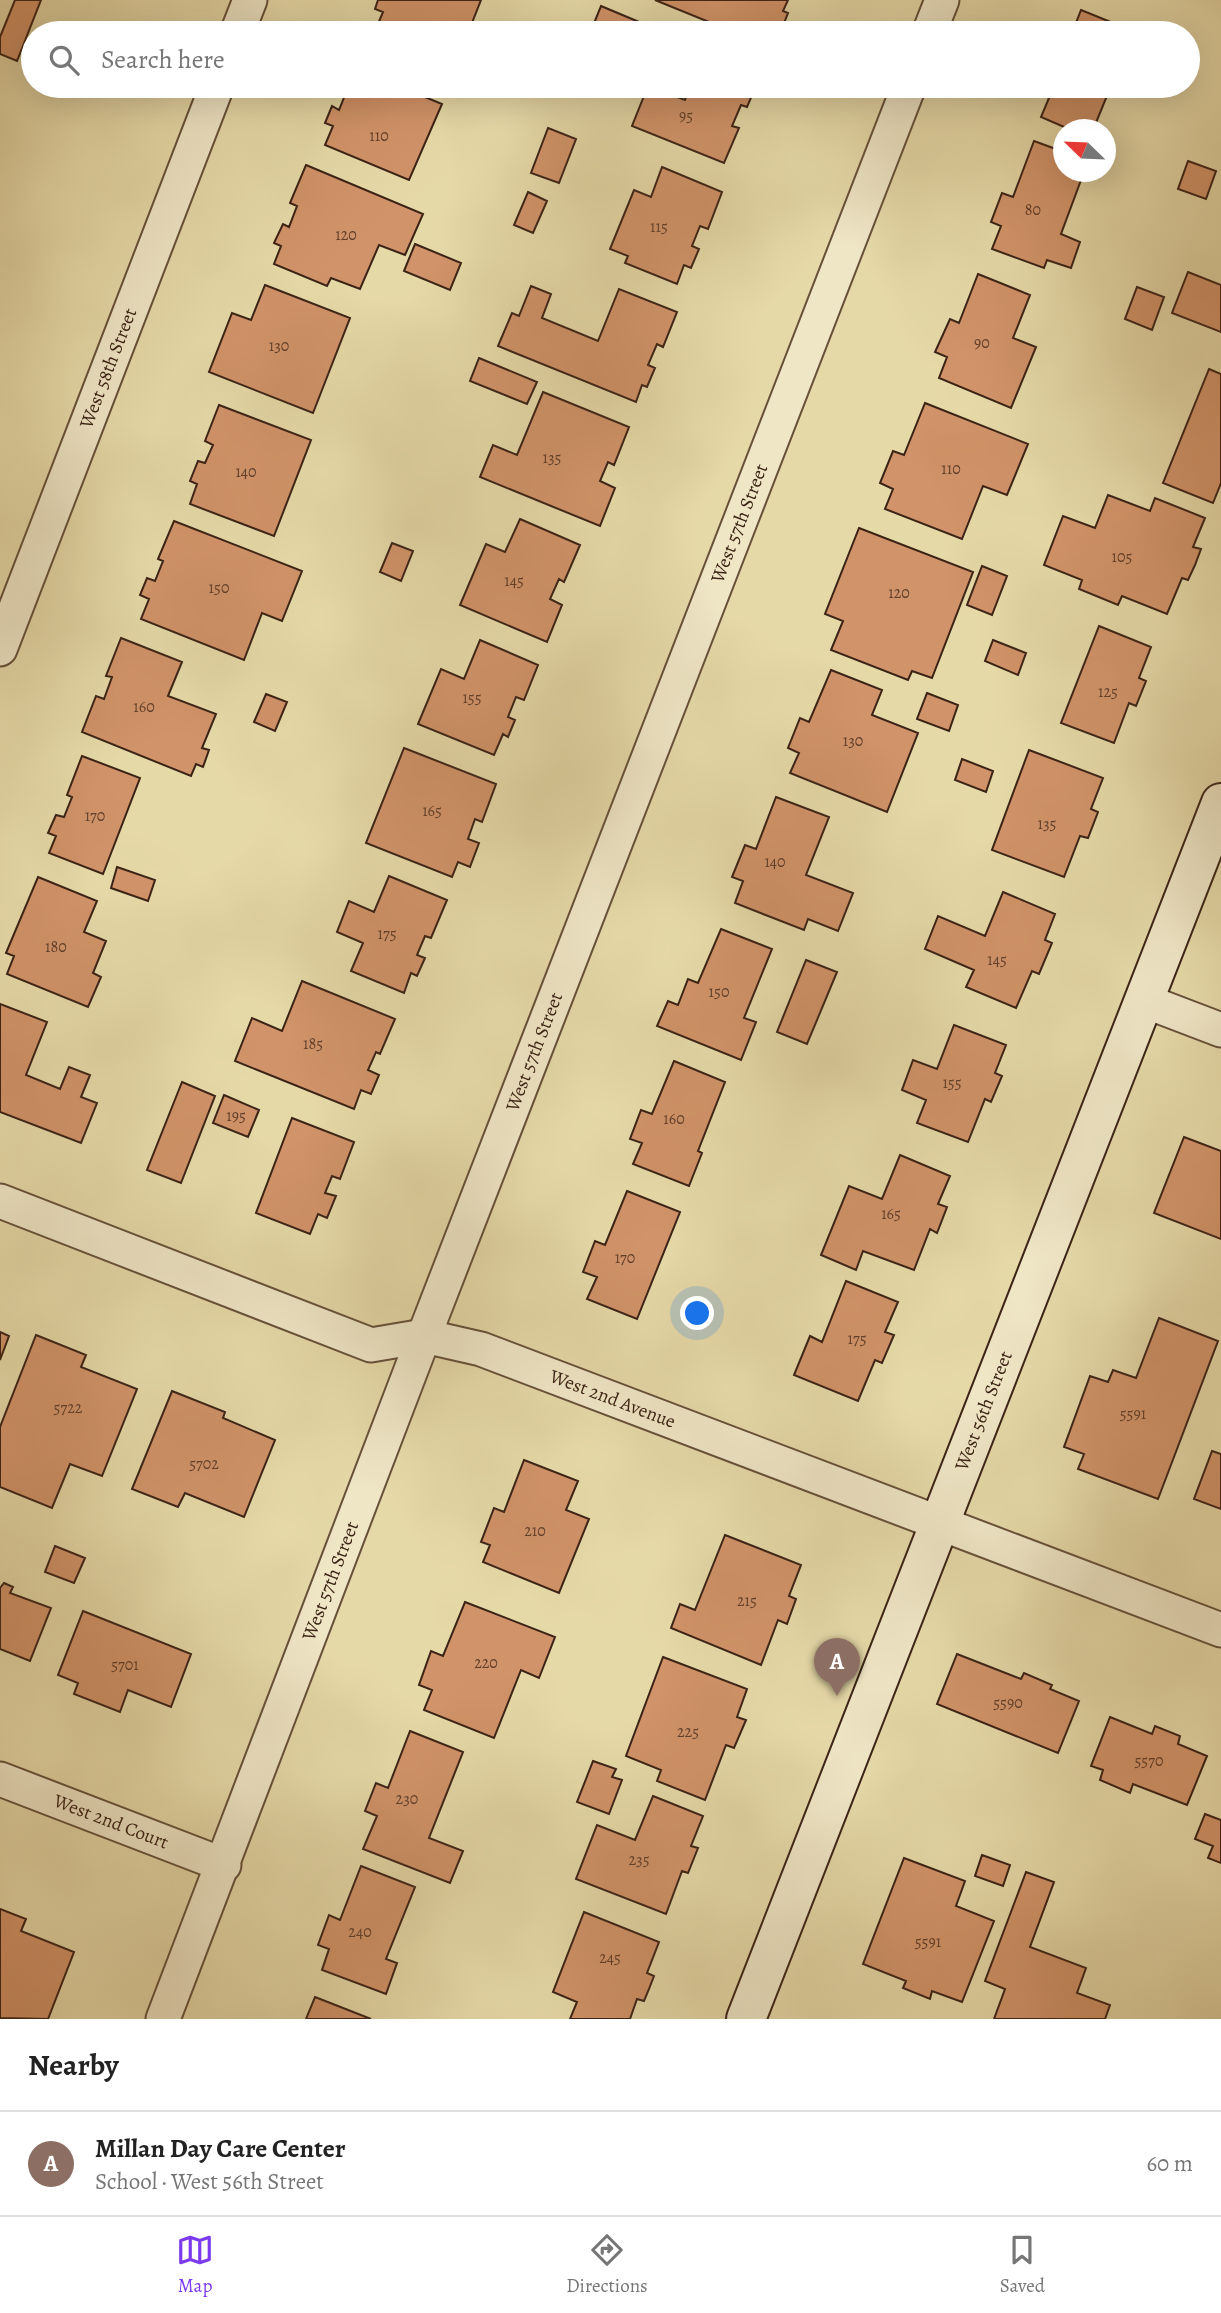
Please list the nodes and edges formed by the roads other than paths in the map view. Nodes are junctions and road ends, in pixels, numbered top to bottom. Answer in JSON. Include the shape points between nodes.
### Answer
{"nodes":[{"id":1,"x":250,"y":0,"type":"edge"},
{"id":2,"x":942,"y":0,"type":"edge"},
{"id":3,"x":242,"y":21,"type":"edge"},
{"id":4,"x":934,"y":21,"type":"edge"},
{"id":5,"x":212,"y":98,"type":"edge"},
{"id":6,"x":904,"y":98,"type":"edge"},
{"id":7,"x":0,"y":649,"type":"edge"},
{"id":8,"x":1221,"y":803,"type":"edge"},
{"id":9,"x":1145,"y":1001,"type":"junction"},
{"id":10,"x":1221,"y":1030,"type":"edge"},
{"id":11,"x":0,"y":1201,"type":"edge"},
{"id":12,"x":424,"y":1336,"type":"junction"},
{"id":13,"x":940,"y":1522,"type":"junction"},
{"id":14,"x":1221,"y":1630,"type":"edge"},
{"id":15,"x":0,"y":1779,"type":"edge"},
{"id":16,"x":224,"y":1865,"type":"junction"},
{"id":17,"x":163,"y":2019,"type":"edge"},
{"id":18,"x":746,"y":2019,"type":"edge"}],
"edges":[{"from":1,"to":3,"type":"street"},
{"from":2,"to":4,"type":"street"},
{"from":5,"to":7,"type":"street","name":"West 58th Street"},
{"from":6,"to":12,"type":"street","name":"West 57th Street"},
{"from":8,"to":9,"type":"street","name":"West 56th Street"},
{"from":9,"to":10,"type":"street"},
{"from":9,"to":13,"type":"street","name":"West 56th Street"},
{"from":11,"to":12,"type":"street","name":"West 2nd Avenue","via":[[372,1345]]},
{"from":12,"to":13,"type":"street","name":"West 2nd Avenue","via":[[481,1349]]},
{"from":12,"to":16,"type":"street","name":"West 57th Street"},
{"from":13,"to":14,"type":"street","name":"West 2nd Avenue"},
{"from":13,"to":18,"type":"street","name":"West 56th Street"},
{"from":15,"to":16,"type":"street","name":"West 2nd Court"},
{"from":16,"to":17,"type":"street","name":"West 57th Street"}]}
